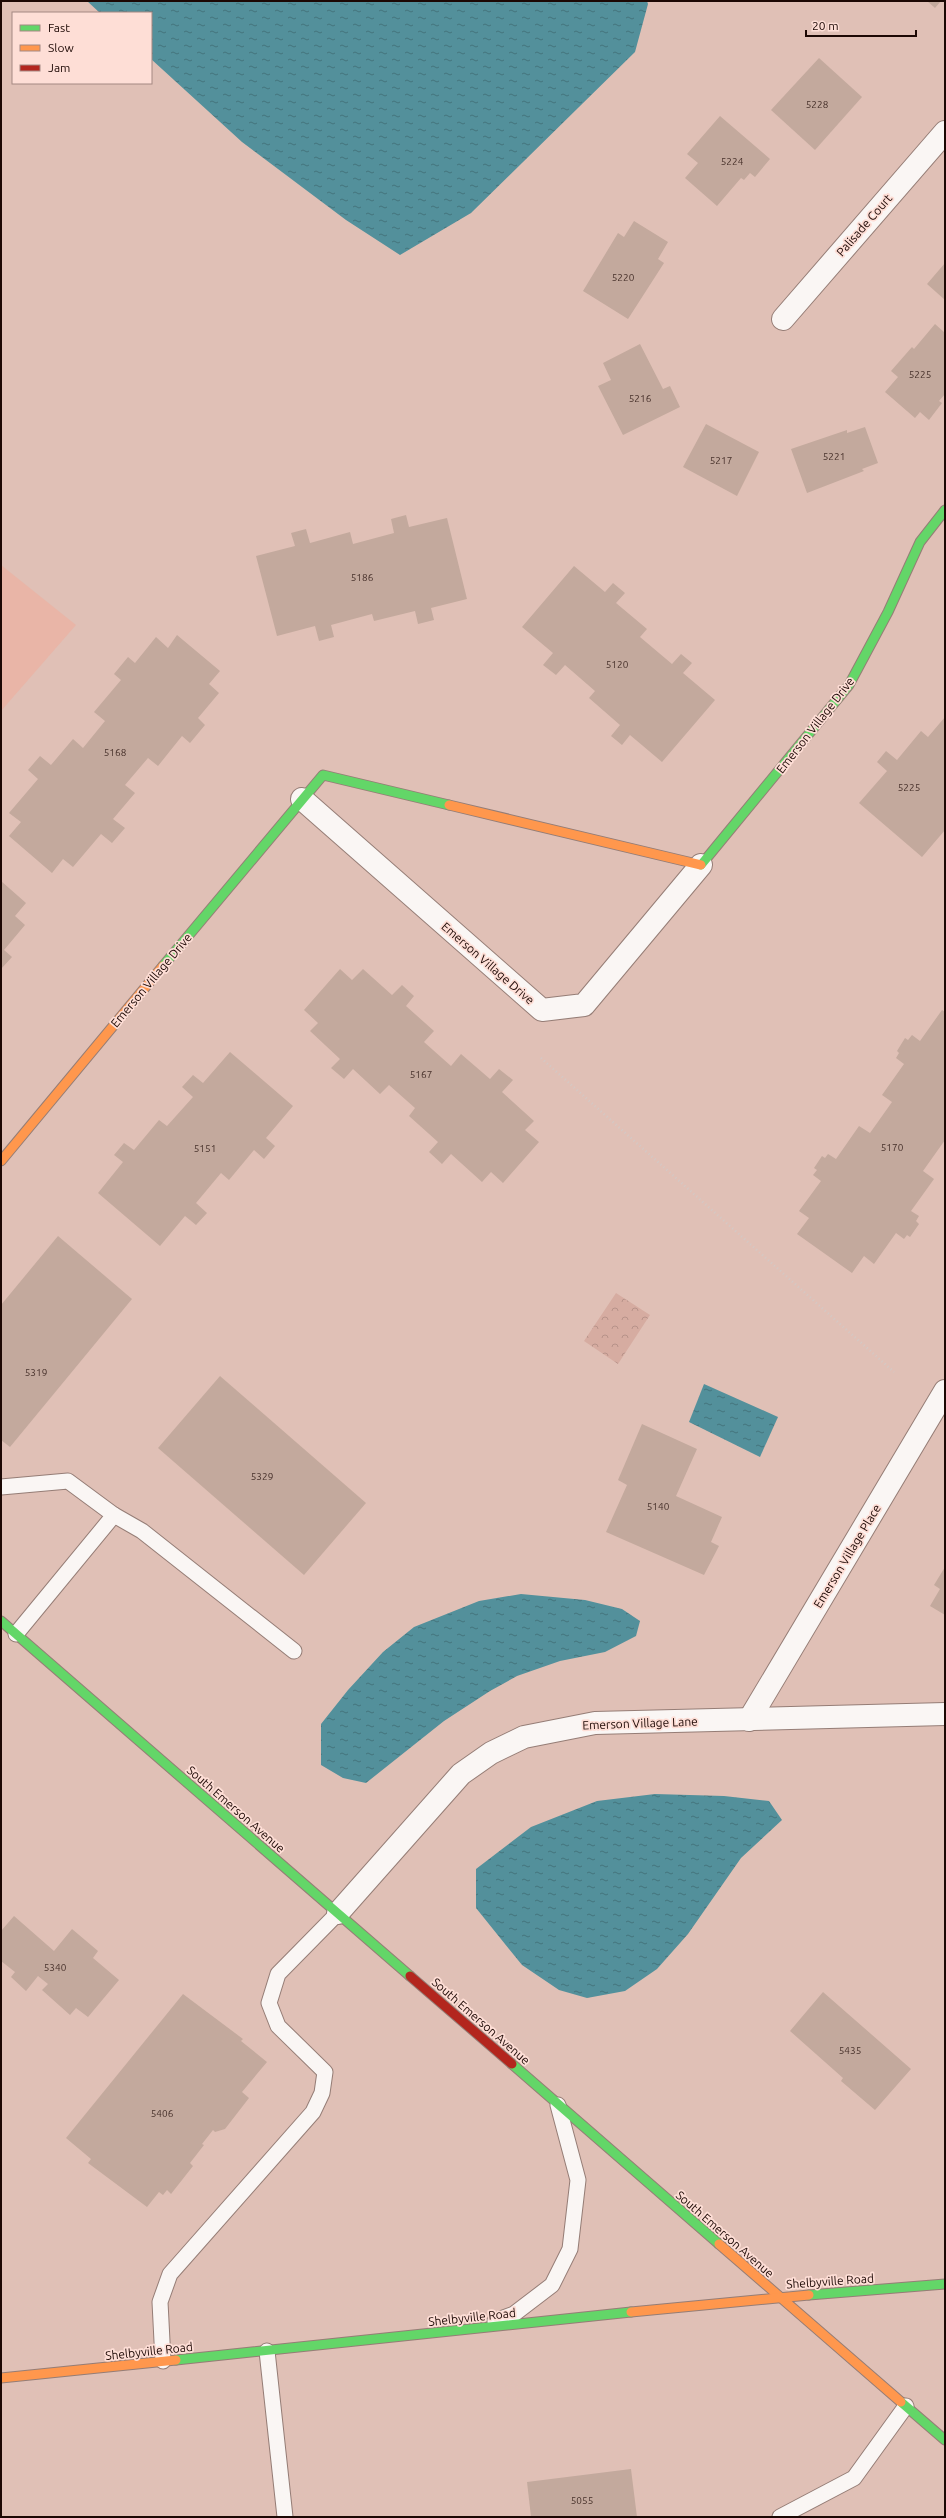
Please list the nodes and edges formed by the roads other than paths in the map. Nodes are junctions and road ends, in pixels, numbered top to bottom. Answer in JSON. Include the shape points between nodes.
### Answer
{"nodes":[{"id":1,"x":945,"y":132,"type":"edge"},
{"id":2,"x":783,"y":319,"type":"dead end"},
{"id":3,"x":945,"y":510,"type":"edge"},
{"id":4,"x":302,"y":798,"type":"junction"},
{"id":5,"x":701,"y":865,"type":"junction"},
{"id":6,"x":1,"y":1161,"type":"edge"},
{"id":7,"x":945,"y":1391,"type":"edge"},
{"id":8,"x":1,"y":1487,"type":"edge"},
{"id":9,"x":114,"y":1515,"type":"junction"},
{"id":10,"x":1,"y":1621,"type":"edge"},
{"id":11,"x":16,"y":1634,"type":"junction"},
{"id":12,"x":294,"y":1651,"type":"dead end"},
{"id":13,"x":945,"y":1714,"type":"edge"},
{"id":14,"x":749,"y":1720,"type":"junction"},
{"id":15,"x":338,"y":1913,"type":"junction"},
{"id":16,"x":558,"y":2105,"type":"junction"},
{"id":17,"x":945,"y":2284,"type":"edge"},
{"id":18,"x":779,"y":2297,"type":"junction"},
{"id":19,"x":472,"y":2329,"type":"junction"},
{"id":20,"x":267,"y":2351,"type":"junction"},
{"id":21,"x":163,"y":2361,"type":"junction"},
{"id":22,"x":1,"y":2378,"type":"edge"},
{"id":23,"x":906,"y":2406,"type":"junction"},
{"id":24,"x":945,"y":2440,"type":"edge"},
{"id":25,"x":285,"y":2517,"type":"edge"},
{"id":26,"x":780,"y":2517,"type":"edge"}],
"edges":[{"from":1,"to":2,"type":"street","name":"Palisade Court"},
{"from":3,"to":5,"type":"main road","name":"Emerson Village Drive","via":[[920,542],[888,612],[849,685]]},
{"from":4,"to":5,"type":"main road","name":"Emerson Village Drive","via":[[323,775]]},
{"from":4,"to":5,"type":"street","name":"Emerson Village Drive","via":[[542,1010],[584,1005]]},
{"from":4,"to":6,"type":"main road","name":"Emerson Village Drive"},
{"from":7,"to":14,"type":"street","name":"Emerson Village Place"},
{"from":8,"to":9,"type":"lane","via":[[68,1481]]},
{"from":9,"to":11,"type":"lane"},
{"from":9,"to":12,"type":"lane","via":[[142,1531]]},
{"from":10,"to":11,"type":"main road","name":"South Emerson Avenue"},
{"from":11,"to":15,"type":"main road","name":"South Emerson Avenue"},
{"from":13,"to":14,"type":"street","name":"Emerson Village Lane"},
{"from":14,"to":15,"type":"street","name":"Emerson Village Lane","via":[[595,1723],[524,1737],[491,1753],[461,1774]]},
{"from":15,"to":16,"type":"main road","name":"South Emerson Avenue"},
{"from":15,"to":21,"type":"lane","via":[[278,1974],[269,2003],[278,2026],[325,2072],[322,2093],[312,2112],[170,2274],[160,2302]]},
{"from":16,"to":18,"type":"main road","name":"South Emerson Avenue"},
{"from":16,"to":19,"type":"lane","via":[[578,2180],[570,2249],[552,2285],[514,2314]]},
{"from":17,"to":18,"type":"main road","name":"Shelbyville Road"},
{"from":18,"to":19,"type":"main road","name":"Shelbyville Road"},
{"from":18,"to":23,"type":"main road","name":"South Emerson Avenue"},
{"from":19,"to":20,"type":"main road","name":"Shelbyville Road"},
{"from":20,"to":21,"type":"main road","name":"Shelbyville Road"},
{"from":20,"to":25,"type":"lane"},
{"from":21,"to":22,"type":"main road","name":"Shelbyville Road"},
{"from":23,"to":24,"type":"main road","name":"South Emerson Avenue"},
{"from":23,"to":26,"type":"lane","via":[[854,2478]]}]}
